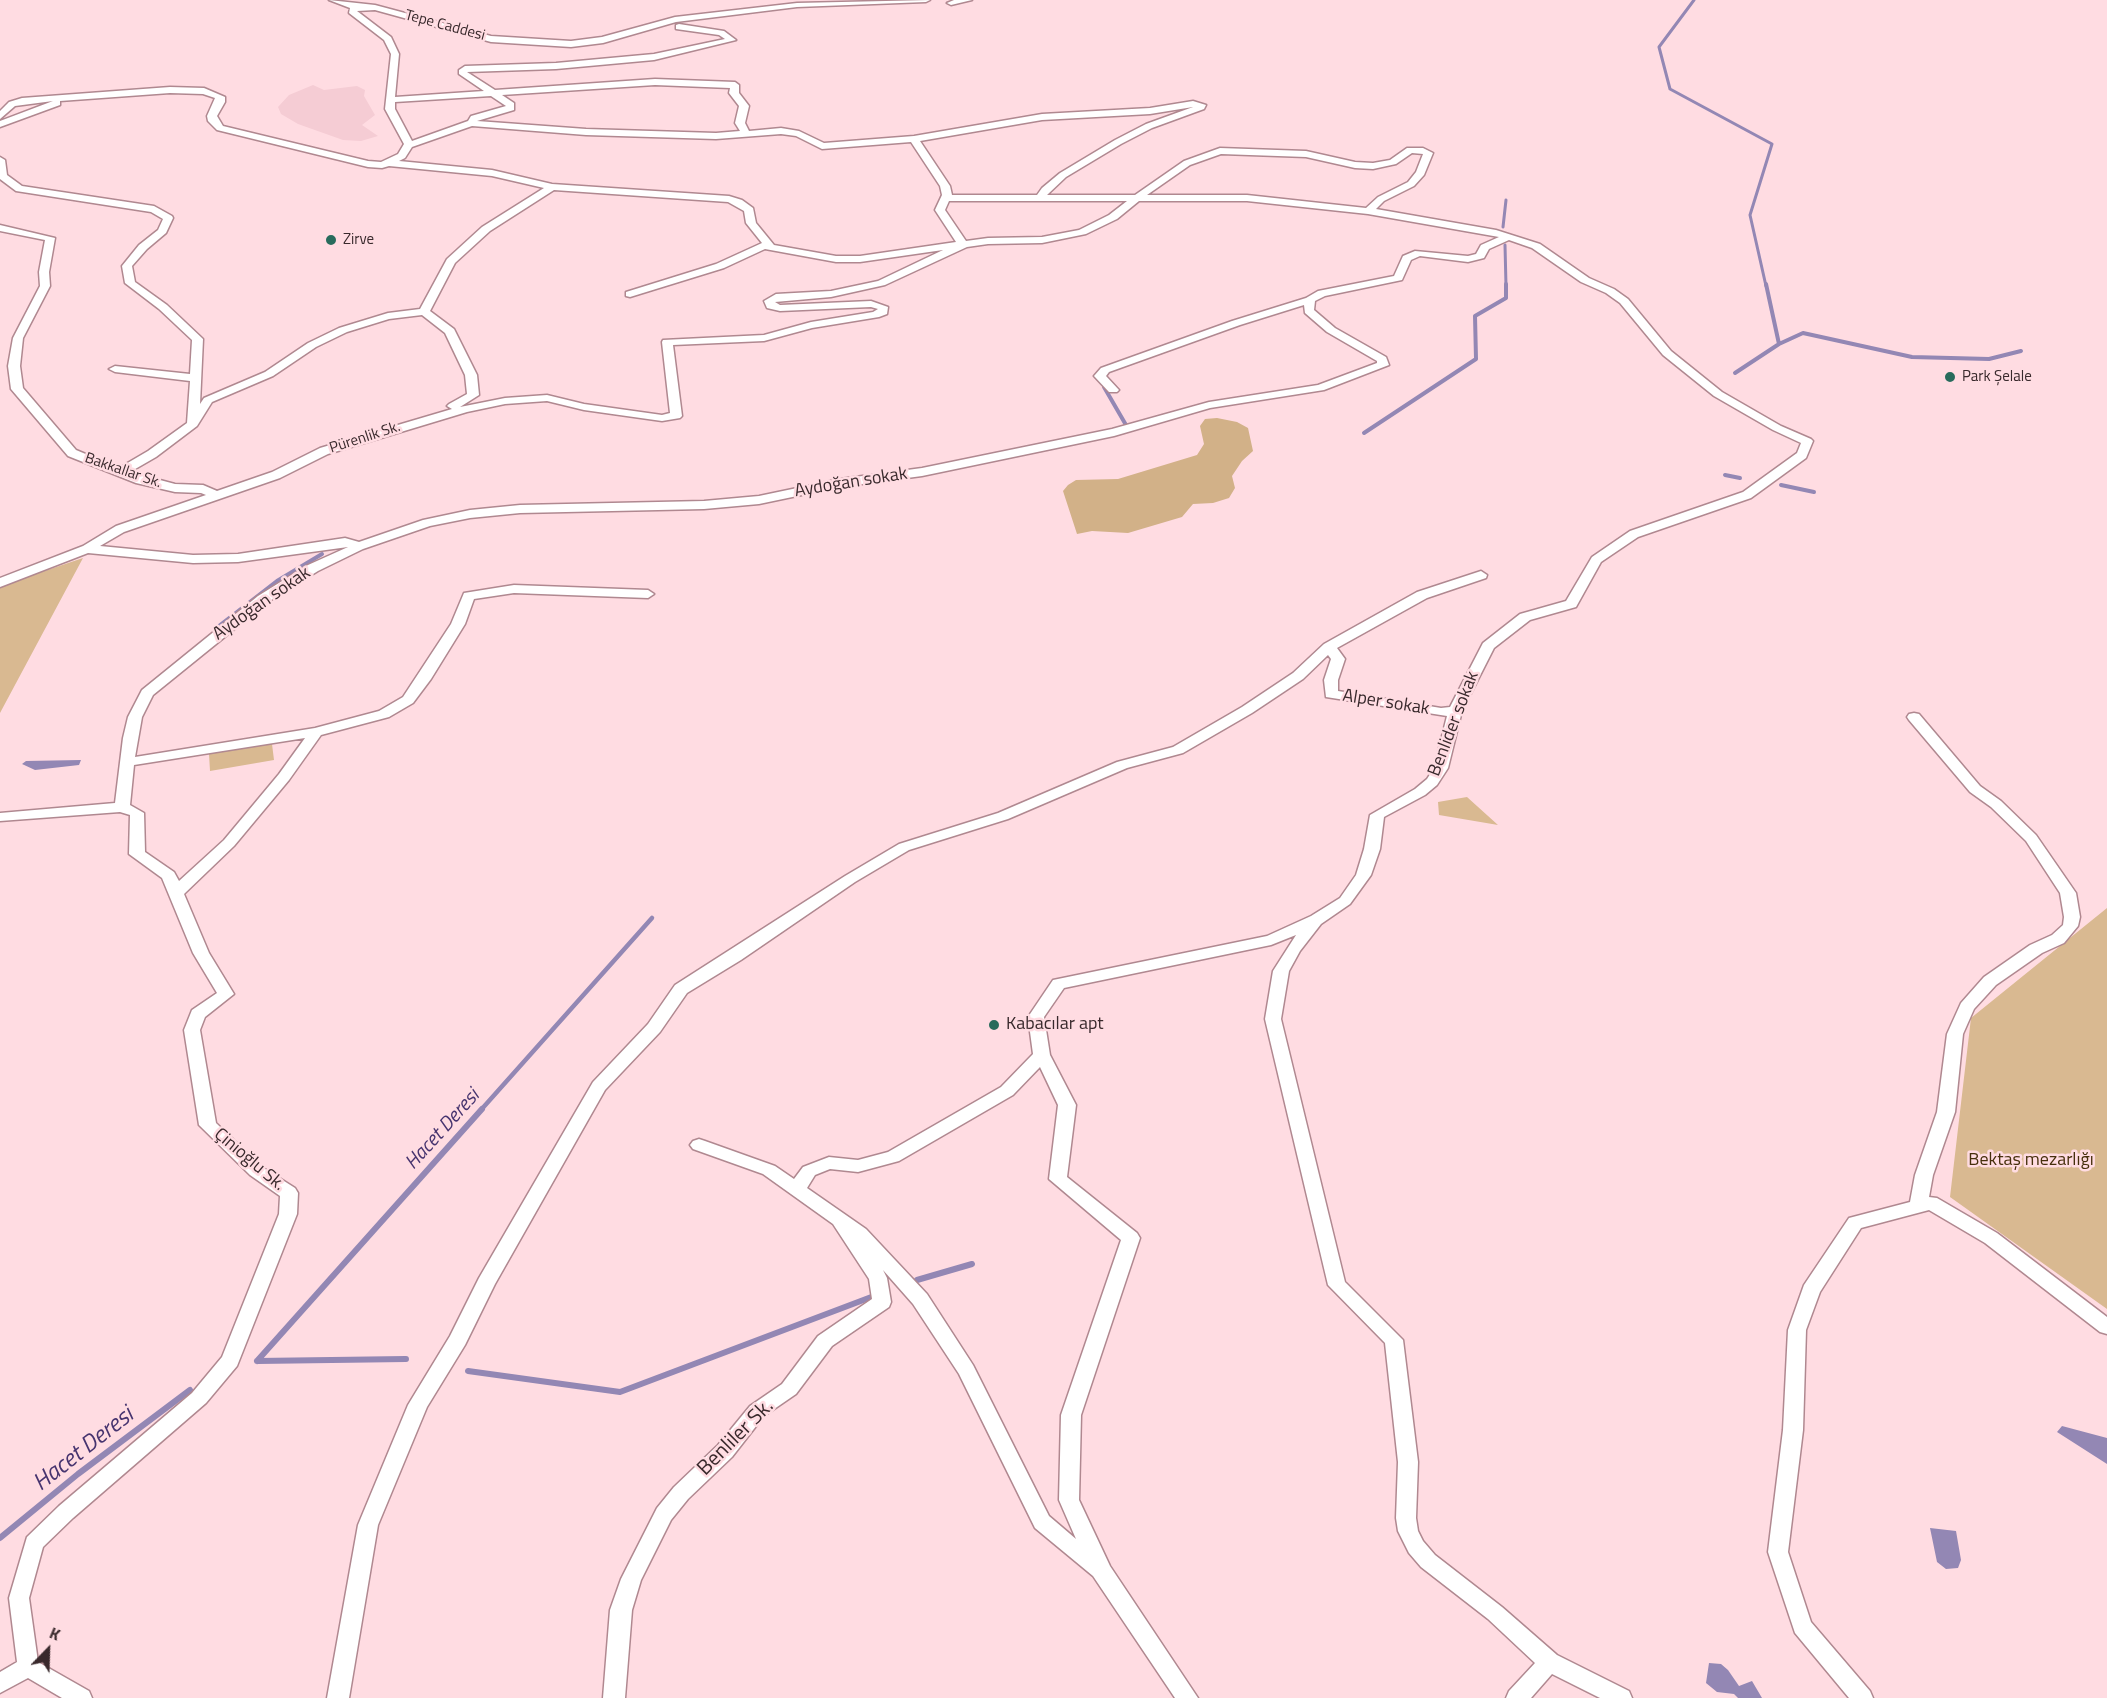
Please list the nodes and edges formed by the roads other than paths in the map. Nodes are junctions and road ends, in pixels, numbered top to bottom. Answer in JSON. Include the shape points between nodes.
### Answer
{"nodes":[{"id":1,"x":333,"y":0,"type":"edge"},
{"id":2,"x":926,"y":0,"type":"edge"},
{"id":3,"x":968,"y":0,"type":"edge"},
{"id":4,"x":951,"y":3,"type":"dead end"},
{"id":5,"x":356,"y":7,"type":"junction"},
{"id":6,"x":643,"y":28,"type":"junction"},
{"id":7,"x":194,"y":90,"type":"junction"},
{"id":8,"x":492,"y":93,"type":"junction"},
{"id":9,"x":35,"y":99,"type":"junction"},
{"id":10,"x":390,"y":100,"type":"junction"},
{"id":11,"x":7,"y":106,"type":"edge"},
{"id":12,"x":38,"y":110,"type":"junction"},
{"id":13,"x":0,"y":116,"type":"edge"},
{"id":14,"x":471,"y":123,"type":"junction"},
{"id":15,"x":0,"y":124,"type":"edge"},
{"id":16,"x":746,"y":132,"type":"junction"},
{"id":17,"x":914,"y":139,"type":"junction"},
{"id":18,"x":409,"y":145,"type":"junction"},
{"id":19,"x":0,"y":160,"type":"edge"},
{"id":20,"x":390,"y":163,"type":"junction"},
{"id":21,"x":552,"y":187,"type":"junction"},
{"id":22,"x":946,"y":198,"type":"junction"},
{"id":23,"x":1040,"y":198,"type":"junction"},
{"id":24,"x":1137,"y":198,"type":"junction"},
{"id":25,"x":1368,"y":211,"type":"junction"},
{"id":26,"x":0,"y":228,"type":"edge"},
{"id":27,"x":1502,"y":235,"type":"junction"},
{"id":28,"x":963,"y":245,"type":"junction"},
{"id":29,"x":770,"y":246,"type":"junction"},
{"id":30,"x":630,"y":294,"type":"dead end"},
{"id":31,"x":1310,"y":300,"type":"junction"},
{"id":32,"x":424,"y":312,"type":"junction"},
{"id":33,"x":116,"y":369,"type":"dead end"},
{"id":34,"x":196,"y":378,"type":"junction"},
{"id":35,"x":1113,"y":390,"type":"dead end"},
{"id":36,"x":429,"y":419,"type":"junction"},
{"id":37,"x":193,"y":424,"type":"junction"},
{"id":38,"x":122,"y":471,"type":"junction"},
{"id":39,"x":215,"y":495,"type":"junction"},
{"id":40,"x":358,"y":546,"type":"junction"},
{"id":41,"x":87,"y":549,"type":"junction"},
{"id":42,"x":1481,"y":575,"type":"dead end"},
{"id":43,"x":0,"y":583,"type":"edge"},
{"id":44,"x":648,"y":594,"type":"dead end"},
{"id":45,"x":1329,"y":647,"type":"junction"},
{"id":46,"x":1455,"y":711,"type":"junction"},
{"id":47,"x":1914,"y":717,"type":"dead end"},
{"id":48,"x":316,"y":732,"type":"junction"},
{"id":49,"x":128,"y":762,"type":"junction"},
{"id":50,"x":122,"y":807,"type":"junction"},
{"id":51,"x":0,"y":817,"type":"edge"},
{"id":52,"x":176,"y":892,"type":"junction"},
{"id":53,"x":1317,"y":920,"type":"junction"},
{"id":54,"x":1042,"y":1055,"type":"junction"},
{"id":55,"x":699,"y":1145,"type":"dead end"},
{"id":56,"x":797,"y":1188,"type":"junction"},
{"id":57,"x":1918,"y":1206,"type":"junction"},
{"id":58,"x":837,"y":1217,"type":"junction"},
{"id":59,"x":2107,"y":1327,"type":"edge"},
{"id":60,"x":1102,"y":1572,"type":"junction"},
{"id":61,"x":1549,"y":1662,"type":"junction"},
{"id":62,"x":28,"y":1667,"type":"junction"},
{"id":63,"x":0,"y":1683,"type":"edge"},
{"id":64,"x":81,"y":1698,"type":"edge"},
{"id":65,"x":338,"y":1698,"type":"edge"},
{"id":66,"x":614,"y":1698,"type":"edge"},
{"id":67,"x":1187,"y":1698,"type":"edge"},
{"id":68,"x":1517,"y":1698,"type":"edge"},
{"id":69,"x":1621,"y":1698,"type":"edge"},
{"id":70,"x":1862,"y":1698,"type":"edge"}],
"edges":[{"from":1,"to":5,"type":"street"},
{"from":2,"to":6,"type":"street","name":"Tepe Caddesi","via":[[797,4]]},
{"from":3,"to":4,"type":"street"},
{"from":5,"to":6,"type":"street","name":"Tepe Caddesi","via":[[375,8],[479,36],[522,42],[579,44]]},
{"from":5,"to":10,"type":"street","name":"Tepe Caddesi","via":[[352,11],[394,48]]},
{"from":6,"to":8,"type":"street","via":[[692,27],[732,40],[654,57],[463,70]]},
{"from":7,"to":9,"type":"street"},
{"from":7,"to":12,"type":"street","via":[[80,99]]},
{"from":7,"to":20,"type":"street","via":[[220,97],[212,116],[220,128],[368,164]]},
{"from":8,"to":10,"type":"street"},
{"from":8,"to":14,"type":"street","via":[[511,108],[474,118]]},
{"from":8,"to":16,"type":"street","via":[[656,82],[735,85],[734,93],[744,106],[740,123]]},
{"from":9,"to":11,"type":"street"},
{"from":9,"to":12,"type":"street","via":[[44,104]]},
{"from":10,"to":18,"type":"street","name":"Tepe Caddesi","via":[[393,117]]},
{"from":11,"to":12,"type":"street","via":[[17,113]]},
{"from":11,"to":13,"type":"street"},
{"from":12,"to":15,"type":"street"},
{"from":14,"to":16,"type":"street","via":[[603,133],[716,136]]},
{"from":14,"to":18,"type":"street"},
{"from":16,"to":17,"type":"street","via":[[791,132],[822,146]]},
{"from":17,"to":22,"type":"street","via":[[945,186]]},
{"from":17,"to":23,"type":"street","via":[[1042,117],[1201,105],[1118,142],[1063,175]]},
{"from":18,"to":20,"type":"street","via":[[402,156]]},
{"from":19,"to":34,"type":"street","via":[[2,176],[19,189],[154,209],[168,218],[162,231],[127,266],[130,283],[198,339]]},
{"from":20,"to":21,"type":"street","via":[[492,173]]},
{"from":21,"to":29,"type":"street","via":[[729,199],[749,210],[752,223]]},
{"from":21,"to":32,"type":"street","via":[[486,229],[451,261]]},
{"from":22,"to":23,"type":"street"},
{"from":22,"to":28,"type":"street","via":[[940,206],[941,214]]},
{"from":23,"to":24,"type":"street"},
{"from":24,"to":25,"type":"street","via":[[1237,197]]},
{"from":24,"to":25,"type":"street","via":[[1187,163],[1220,151],[1306,154],[1373,166],[1393,162],[1410,150],[1428,153],[1421,173],[1411,184],[1376,202]]},
{"from":24,"to":28,"type":"street","via":[[1113,216],[1065,236]]},
{"from":25,"to":27,"type":"street"},
{"from":26,"to":38,"type":"street","name":"Bakkallar Sk.","via":[[50,238],[45,286],[18,338],[14,366],[18,389],[72,453]]},
{"from":27,"to":31,"type":"street","via":[[1485,247],[1480,256],[1468,259],[1419,253],[1407,258],[1398,278],[1322,293]]},
{"from":27,"to":46,"type":"street","name":"Benlider sokak","via":[[1536,246],[1585,280],[1610,291],[1624,301],[1667,353],[1718,394],[1807,441],[1802,455],[1747,495],[1634,534],[1596,560],[1571,604],[1525,617],[1488,646]]},
{"from":28,"to":29,"type":"street","via":[[848,260]]},
{"from":28,"to":36,"type":"street","name":"Pürenlik Sk.","via":[[881,283],[769,301],[771,306],[780,308],[871,304],[883,307],[883,312],[874,315],[811,325],[764,338],[668,342],[676,416],[584,407],[547,398],[505,401]]},
{"from":29,"to":30,"type":"street"},
{"from":31,"to":35,"type":"street","via":[[1105,370],[1100,376]]},
{"from":31,"to":40,"type":"street","name":"Aydoğan sokak","via":[[1309,311],[1331,330],[1382,359],[1383,365],[1320,388],[1209,405],[1114,432],[922,472],[759,500],[470,514],[427,523]]},
{"from":32,"to":36,"type":"street","via":[[450,331],[471,375],[473,395]]},
{"from":32,"to":37,"type":"street","via":[[388,316],[312,345],[269,374],[208,400]]},
{"from":33,"to":34,"type":"street"},
{"from":34,"to":37,"type":"street"},
{"from":36,"to":39,"type":"street","name":"Pürenlik Sk.","via":[[324,451],[276,475]]},
{"from":37,"to":38,"type":"street"},
{"from":38,"to":39,"type":"street","name":"Bakkallar Sk.","via":[[140,480],[203,489]]},
{"from":39,"to":41,"type":"street","name":"Pürenlik Sk.","via":[[120,529]]},
{"from":40,"to":41,"type":"street","via":[[345,542],[193,559]]},
{"from":40,"to":49,"type":"street","name":"Aydoğan sokak","via":[[263,599],[147,693],[135,717]]},
{"from":41,"to":43,"type":"street","name":"Pürenlik Sk."},
{"from":42,"to":45,"type":"street","via":[[1422,595]]},
{"from":44,"to":48,"type":"street","via":[[514,589],[469,596],[458,624],[408,700],[384,714]]},
{"from":45,"to":46,"type":"street","name":"Alper sokak","via":[[1338,659],[1331,694]]},
{"from":45,"to":65,"type":"street","via":[[1298,676],[1178,750],[1122,765],[1003,816],[904,847],[681,989],[654,1028],[599,1086],[418,1405],[368,1525]]},
{"from":46,"to":53,"type":"street","name":"Benlider sokak","via":[[1441,768],[1432,782],[1377,815],[1363,875],[1345,901]]},
{"from":47,"to":57,"type":"street","via":[[1975,789],[2031,838],[2068,893],[2072,917],[2070,926],[2058,939],[1990,981],[1967,1007],[1955,1034],[1946,1112],[1924,1175]]},
{"from":48,"to":49,"type":"street"},
{"from":48,"to":52,"type":"street","via":[[230,843]]},
{"from":49,"to":50,"type":"street","name":"Aydoğan sokak"},
{"from":50,"to":51,"type":"street"},
{"from":50,"to":52,"type":"street","name":"Çinioğlu Sk.","via":[[137,813],[137,854],[169,875]]},
{"from":52,"to":62,"type":"street","name":"Çinioğlu Sk.","via":[[201,953],[226,994],[198,1014],[192,1029],[208,1125],[256,1171],[289,1193],[288,1215],[230,1361],[199,1398],[34,1543],[19,1598]]},
{"from":53,"to":54,"type":"street","name":"Benlider sokak","via":[[1271,940],[1059,984],[1036,1017]]},
{"from":53,"to":61,"type":"street","via":[[1281,971],[1273,1019],[1337,1285],[1394,1340],[1408,1462],[1408,1531],[1428,1561],[1495,1613]]},
{"from":54,"to":56,"type":"street","via":[[1007,1091],[893,1157],[858,1166],[829,1163],[808,1171]]},
{"from":54,"to":60,"type":"street","name":"Benlider sokak","via":[[1067,1105],[1058,1179],[1131,1238],[1071,1415],[1069,1500]]},
{"from":55,"to":56,"type":"street","via":[[769,1170]]},
{"from":56,"to":58,"type":"street"},
{"from":57,"to":59,"type":"street","via":[[1931,1203],[1991,1238]]},
{"from":57,"to":70,"type":"street","via":[[1855,1223],[1811,1290],[1797,1330],[1793,1430],[1778,1552],[1802,1627]]},
{"from":58,"to":60,"type":"street","via":[[861,1234],[920,1299],[966,1370],[1042,1522]]},
{"from":58,"to":66,"type":"street","name":"Benliler Sk.","via":[[878,1278],[882,1302],[825,1341],[789,1389],[757,1411],[725,1451],[664,1514],[631,1579],[621,1610]]},
{"from":60,"to":67,"type":"street"},
{"from":61,"to":68,"type":"street"},
{"from":61,"to":69,"type":"street"},
{"from":62,"to":63,"type":"street"},
{"from":62,"to":64,"type":"street"}]}
